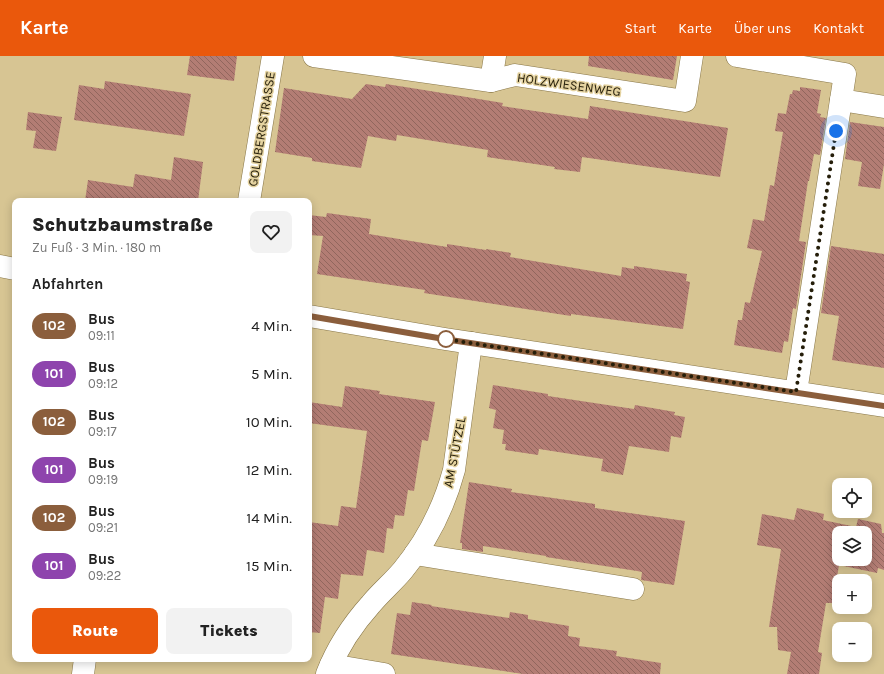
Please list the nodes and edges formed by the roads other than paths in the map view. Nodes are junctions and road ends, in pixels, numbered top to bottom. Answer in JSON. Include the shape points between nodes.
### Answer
{"nodes":[{"id":1,"x":273,"y":56,"type":"edge"},
{"id":2,"x":314,"y":56,"type":"edge"},
{"id":3,"x":495,"y":56,"type":"edge"},
{"id":4,"x":692,"y":56,"type":"edge"},
{"id":5,"x":738,"y":56,"type":"edge"},
{"id":6,"x":491,"y":81,"type":"junction"},
{"id":7,"x":840,"y":100,"type":"junction"},
{"id":8,"x":884,"y":107,"type":"edge"},
{"id":9,"x":249,"y":198,"type":"edge"},
{"id":10,"x":0,"y":266,"type":"edge"},
{"id":11,"x":12,"y":268,"type":"edge"},
{"id":12,"x":312,"y":316,"type":"edge"},
{"id":13,"x":471,"y":343,"type":"junction"},
{"id":14,"x":796,"y":392,"type":"junction"},
{"id":15,"x":884,"y":406,"type":"edge"},
{"id":16,"x":415,"y":554,"type":"junction"},
{"id":17,"x":633,"y":589,"type":"dead end"},
{"id":18,"x":85,"y":662,"type":"edge"},
{"id":19,"x":329,"y":670,"type":"edge"},
{"id":20,"x":83,"y":674,"type":"edge"},
{"id":21,"x":384,"y":674,"type":"edge"}],
"edges":[{"from":1,"to":9,"type":"street","name":"GOLDBERGSTRASSE"},
{"from":2,"to":6,"type":"street","name":"HOLZWIESENWEG"},
{"from":3,"to":6,"type":"street"},
{"from":4,"to":6,"type":"street","name":"HOLZWIESENWEG","via":[[685,101],[515,75]]},
{"from":5,"to":7,"type":"street","via":[[845,74]]},
{"from":7,"to":8,"type":"street"},
{"from":7,"to":14,"type":"street"},
{"from":10,"to":11,"type":"street"},
{"from":12,"to":13,"type":"street"},
{"from":13,"to":14,"type":"street"},
{"from":13,"to":16,"type":"street","name":"AM STÜTZEL","via":[[449,488],[433,524]]},
{"from":14,"to":15,"type":"street"},
{"from":16,"to":17,"type":"street"},
{"from":16,"to":19,"type":"street","name":"AM STÜTZEL","via":[[360,618],[342,644]]},
{"from":18,"to":20,"type":"street"},
{"from":19,"to":21,"type":"street","name":"AM STÜTZEL"}]}
